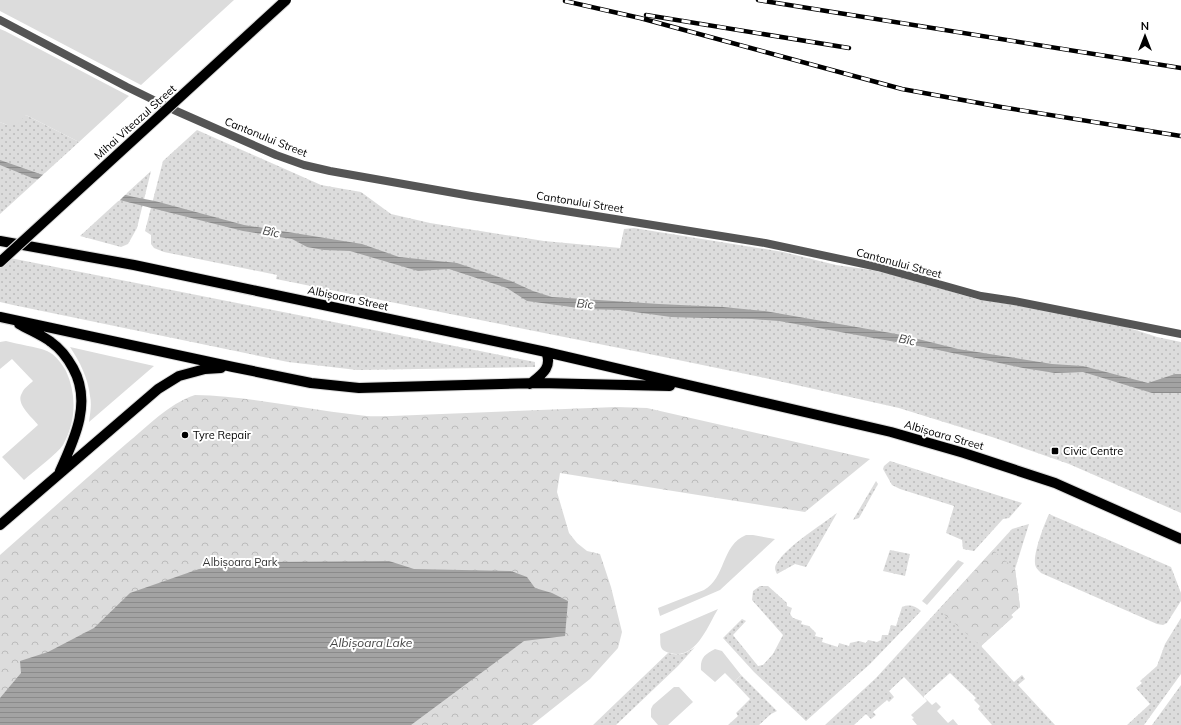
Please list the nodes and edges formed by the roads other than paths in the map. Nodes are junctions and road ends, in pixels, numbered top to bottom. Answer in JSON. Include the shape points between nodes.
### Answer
{"nodes":[{"id":1,"x":286,"y":0,"type":"edge"},
{"id":2,"x":0,"y":20,"type":"edge"},
{"id":3,"x":0,"y":241,"type":"edge"},
{"id":4,"x":0,"y":262,"type":"edge"},
{"id":5,"x":4,"y":318,"type":"edge"},
{"id":6,"x":1181,"y":334,"type":"edge"},
{"id":7,"x":546,"y":352,"type":"junction"},
{"id":8,"x":233,"y":367,"type":"junction"},
{"id":9,"x":530,"y":384,"type":"junction"},
{"id":10,"x":690,"y":386,"type":"junction"},
{"id":11,"x":58,"y":474,"type":"junction"},
{"id":12,"x":0,"y":525,"type":"edge"},
{"id":13,"x":1181,"y":539,"type":"edge"}],
"edges":[{"from":1,"to":4,"type":"main road","name":"Mihai Viteazul Street","bridge":true},
{"from":2,"to":6,"type":"street","name":"Cantonului Street","via":[[174,110],[304,165],[463,194],[765,243],[878,267],[981,296]]},
{"from":3,"to":7,"type":"main road","name":"Albișoara Street","via":[[141,267]]},
{"from":5,"to":8,"type":"main road","name":"Albișoara Street"},
{"from":5,"to":11,"type":"main road","via":[[51,341],[66,355],[79,378],[82,398],[79,422]]},
{"from":7,"to":9,"type":"main road","via":[[549,363],[547,367]]},
{"from":7,"to":10,"type":"main road","name":"Albișoara Street"},
{"from":8,"to":9,"type":"main road","name":"Albișoara Street","via":[[311,383],[359,388]]},
{"from":8,"to":11,"type":"main road","via":[[204,369],[179,376],[158,389]]},
{"from":9,"to":10,"type":"main road","name":"Albișoara Street"},
{"from":10,"to":13,"type":"main road","name":"Albișoara Street","via":[[891,432],[964,453],[1055,483]]},
{"from":11,"to":12,"type":"main road"}]}
